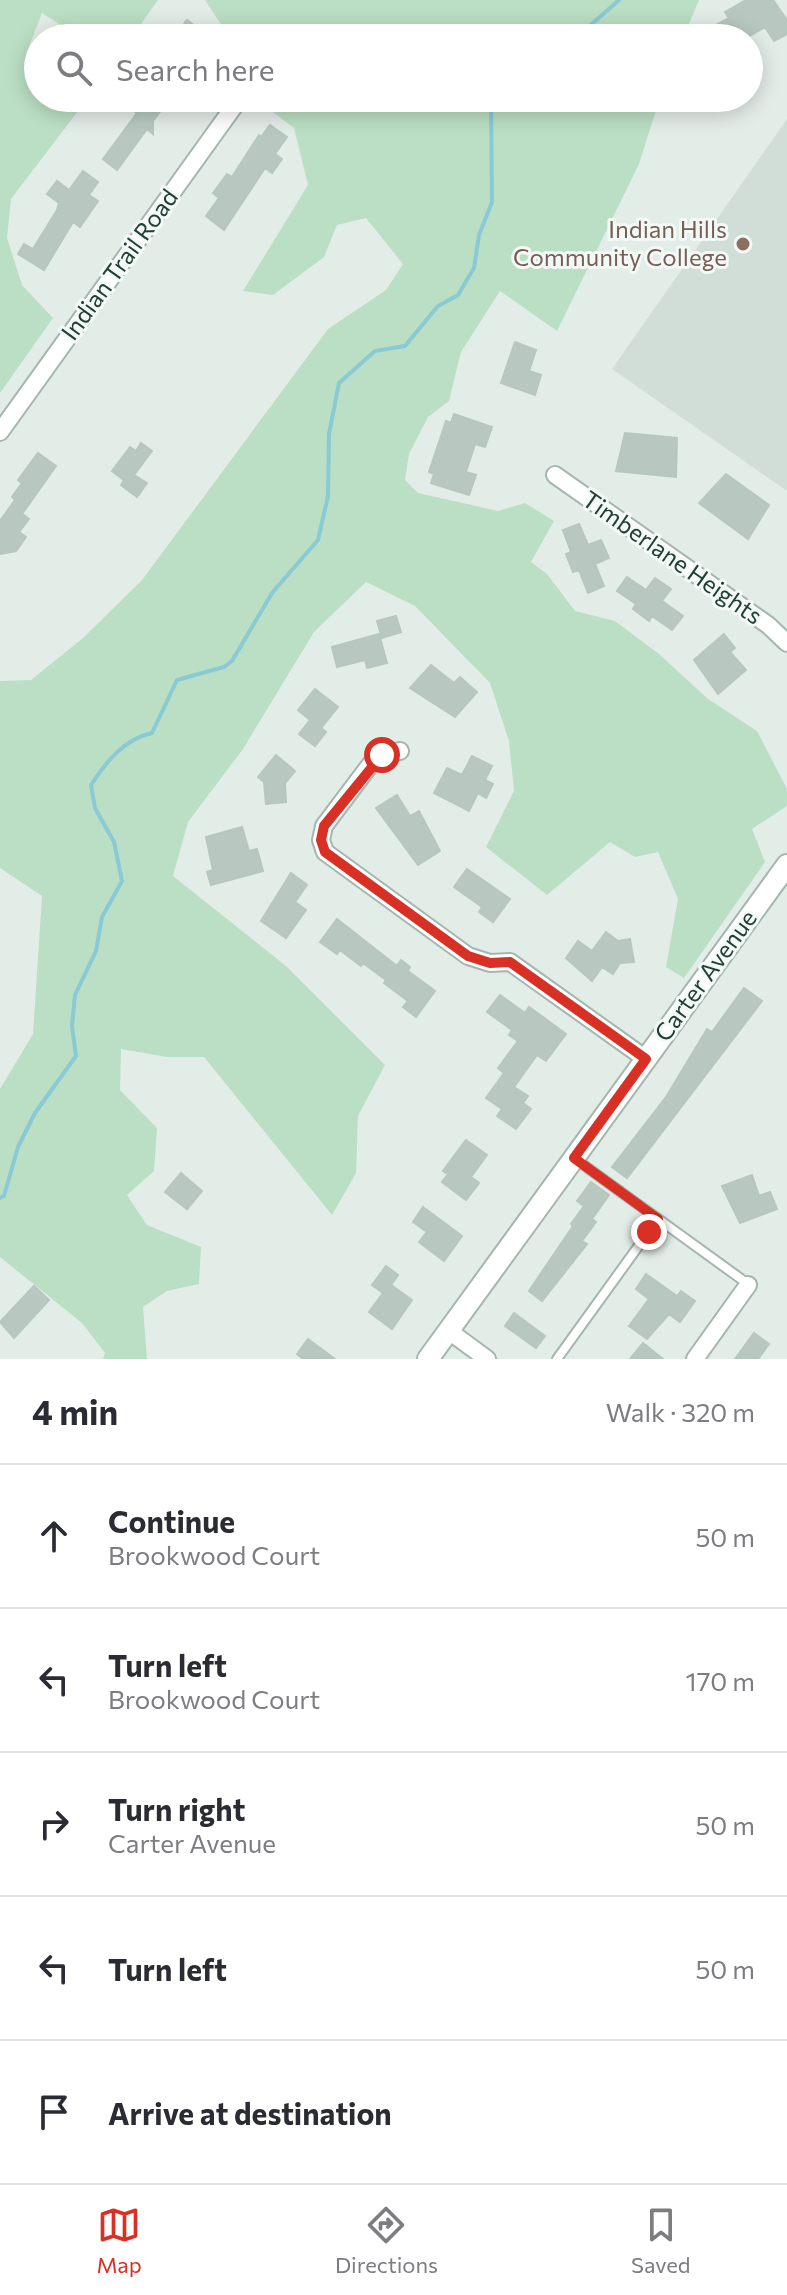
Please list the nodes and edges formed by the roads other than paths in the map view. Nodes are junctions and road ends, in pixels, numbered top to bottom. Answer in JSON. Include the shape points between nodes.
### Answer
{"nodes":[{"id":1,"x":230,"y":112,"type":"edge"},
{"id":2,"x":0,"y":432,"type":"edge"},
{"id":3,"x":555,"y":475,"type":"dead end"},
{"id":4,"x":787,"y":643,"type":"edge"},
{"id":5,"x":400,"y":751,"type":"dead end"},
{"id":6,"x":787,"y":865,"type":"edge"},
{"id":7,"x":646,"y":1059,"type":"junction"},
{"id":8,"x":574,"y":1158,"type":"junction"},
{"id":9,"x":658,"y":1219,"type":"junction"},
{"id":10,"x":748,"y":1285,"type":"joint"},
{"id":11,"x":449,"y":1331,"type":"junction"},
{"id":12,"x":428,"y":1359,"type":"edge"},
{"id":13,"x":487,"y":1359,"type":"edge"},
{"id":14,"x":557,"y":1359,"type":"edge"},
{"id":15,"x":695,"y":1359,"type":"edge"}],
"edges":[{"from":1,"to":2,"type":"street","name":"Indian Trail Road"},
{"from":3,"to":4,"type":"street","name":"Timberlane Heights"},
{"from":5,"to":7,"type":"street","via":[[370,765],[324,826],[325,852],[468,956],[510,962]]},
{"from":6,"to":7,"type":"street","name":"Carter Avenue"},
{"from":7,"to":8,"type":"street","name":"Carter Avenue"},
{"from":8,"to":9,"type":"lane"},
{"from":8,"to":11,"type":"street","name":"Carter Avenue"},
{"from":9,"to":10,"type":"lane"},
{"from":9,"to":14,"type":"lane"},
{"from":10,"to":15,"type":"street"},
{"from":11,"to":12,"type":"street","name":"Carter Avenue"},
{"from":11,"to":13,"type":"street"}]}
